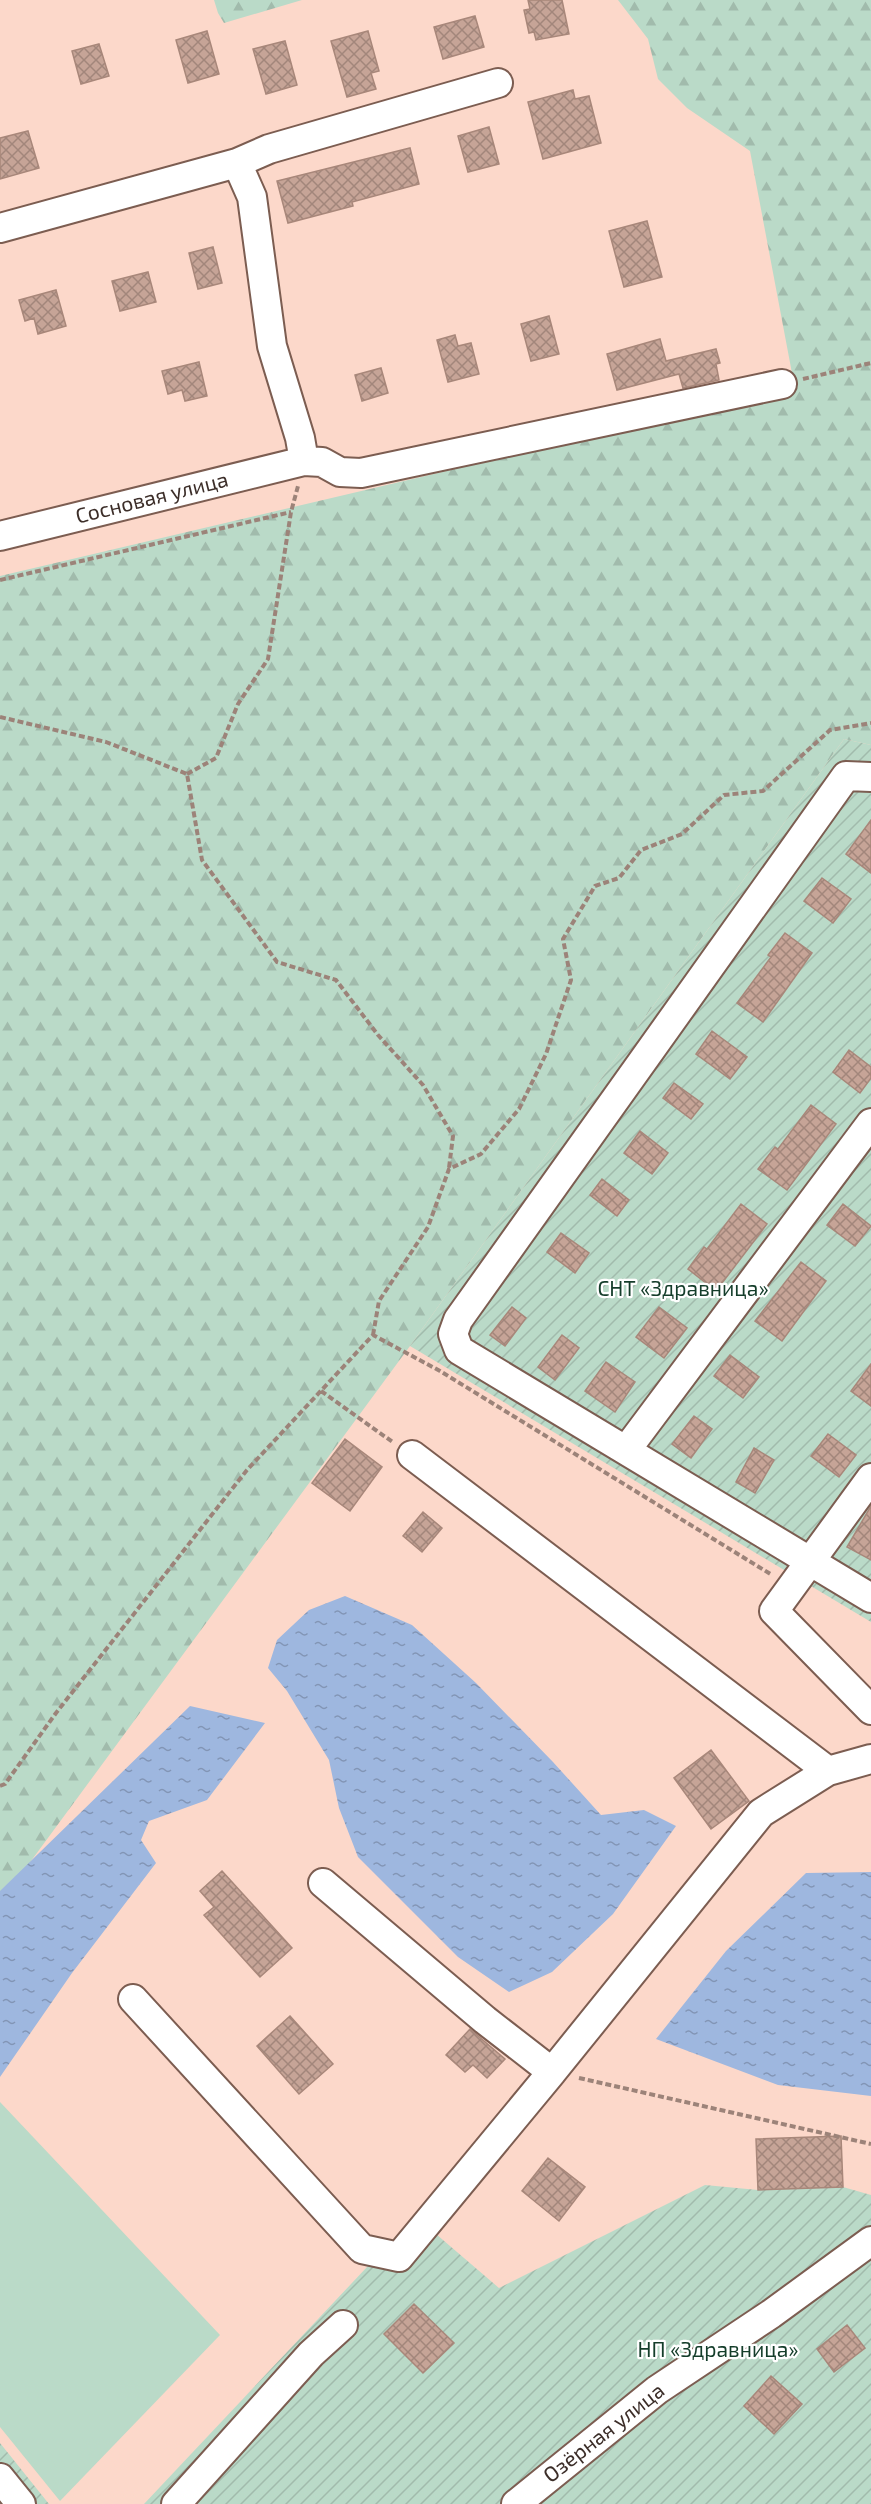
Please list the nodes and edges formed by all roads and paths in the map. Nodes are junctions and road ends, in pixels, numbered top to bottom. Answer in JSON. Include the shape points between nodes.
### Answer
{"nodes":[{"id":1,"x":498,"y":83,"type":"dead end"},
{"id":2,"x":237,"y":162,"type":"junction"},
{"id":3,"x":0,"y":228,"type":"edge"},
{"id":4,"x":871,"y":363,"type":"edge"},
{"id":5,"x":782,"y":384,"type":"joint"},
{"id":6,"x":304,"y":461,"type":"junction"},
{"id":7,"x":291,"y":512,"type":"junction"},
{"id":8,"x":0,"y":536,"type":"edge"},
{"id":9,"x":0,"y":580,"type":"edge"},
{"id":10,"x":0,"y":717,"type":"edge"},
{"id":11,"x":871,"y":723,"type":"edge"},
{"id":12,"x":187,"y":774,"type":"junction"},
{"id":13,"x":871,"y":777,"type":"edge"},
{"id":14,"x":871,"y":1123,"type":"edge"},
{"id":15,"x":449,"y":1169,"type":"junction"},
{"id":16,"x":373,"y":1335,"type":"junction"},
{"id":17,"x":321,"y":1391,"type":"junction"},
{"id":18,"x":627,"y":1449,"type":"junction"},
{"id":19,"x":412,"y":1455,"type":"joint"},
{"id":20,"x":871,"y":1478,"type":"edge"},
{"id":21,"x":810,"y":1561,"type":"junction"},
{"id":22,"x":791,"y":1587,"type":"junction"},
{"id":23,"x":871,"y":1598,"type":"edge"},
{"id":24,"x":871,"y":1710,"type":"edge"},
{"id":25,"x":871,"y":1759,"type":"edge"},
{"id":26,"x":828,"y":1771,"type":"junction"},
{"id":27,"x":0,"y":1786,"type":"edge"},
{"id":28,"x":323,"y":1883,"type":"dead end"},
{"id":29,"x":133,"y":1999,"type":"dead end"},
{"id":30,"x":552,"y":2072,"type":"junction"},
{"id":31,"x":871,"y":2144,"type":"edge"},
{"id":32,"x":871,"y":2241,"type":"edge"},
{"id":33,"x":343,"y":2325,"type":"dead end"},
{"id":34,"x":0,"y":2478,"type":"edge"},
{"id":35,"x":21,"y":2504,"type":"edge"},
{"id":36,"x":176,"y":2504,"type":"edge"},
{"id":37,"x":516,"y":2504,"type":"edge"}],
"edges":[{"from":1,"to":2,"type":"street","via":[[269,149]]},
{"from":2,"to":3,"type":"street"},
{"from":2,"to":6,"type":"street","via":[[252,197],[272,346]]},
{"from":4,"to":5,"type":"path"},
{"from":5,"to":6,"type":"street","via":[[361,473],[340,472],[322,462]]},
{"from":6,"to":7,"type":"path"},
{"from":6,"to":8,"type":"street","name":"Сосновая улица"},
{"from":7,"to":9,"type":"path"},
{"from":7,"to":12,"type":"path","via":[[268,659],[238,704],[216,758]]},
{"from":10,"to":12,"type":"path","via":[[106,742]]},
{"from":11,"to":15,"type":"path","via":[[830,730],[763,791],[724,795],[682,834],[641,850],[619,878],[595,886],[563,939],[571,980],[546,1054],[519,1109],[482,1154]]},
{"from":12,"to":15,"type":"path","via":[[202,860],[277,962],[336,980],[378,1035],[423,1084],[453,1136]]},
{"from":13,"to":18,"type":"street","via":[[846,776],[458,1320],[453,1334],[459,1350]]},
{"from":14,"to":18,"type":"street"},
{"from":15,"to":16,"type":"path","via":[[428,1227],[379,1301]]},
{"from":16,"to":17,"type":"path"},
{"from":16,"to":22,"type":"path","via":[[440,1371]]},
{"from":17,"to":19,"type":"path"},
{"from":17,"to":27,"type":"path","via":[[247,1470]]},
{"from":18,"to":21,"type":"street"},
{"from":19,"to":26,"type":"street"},
{"from":20,"to":21,"type":"street"},
{"from":21,"to":22,"type":"street"},
{"from":21,"to":23,"type":"street"},
{"from":22,"to":24,"type":"street","via":[[774,1611]]},
{"from":25,"to":26,"type":"street"},
{"from":26,"to":30,"type":"street","via":[[760,1813]]},
{"from":28,"to":30,"type":"street"},
{"from":29,"to":30,"type":"street","via":[[362,2249],[399,2257]]},
{"from":30,"to":31,"type":"path"},
{"from":32,"to":37,"type":"street","name":"Озёрная улица","via":[[657,2390]]},
{"from":33,"to":36,"type":"street","via":[[311,2354]]},
{"from":34,"to":35,"type":"street"}]}
